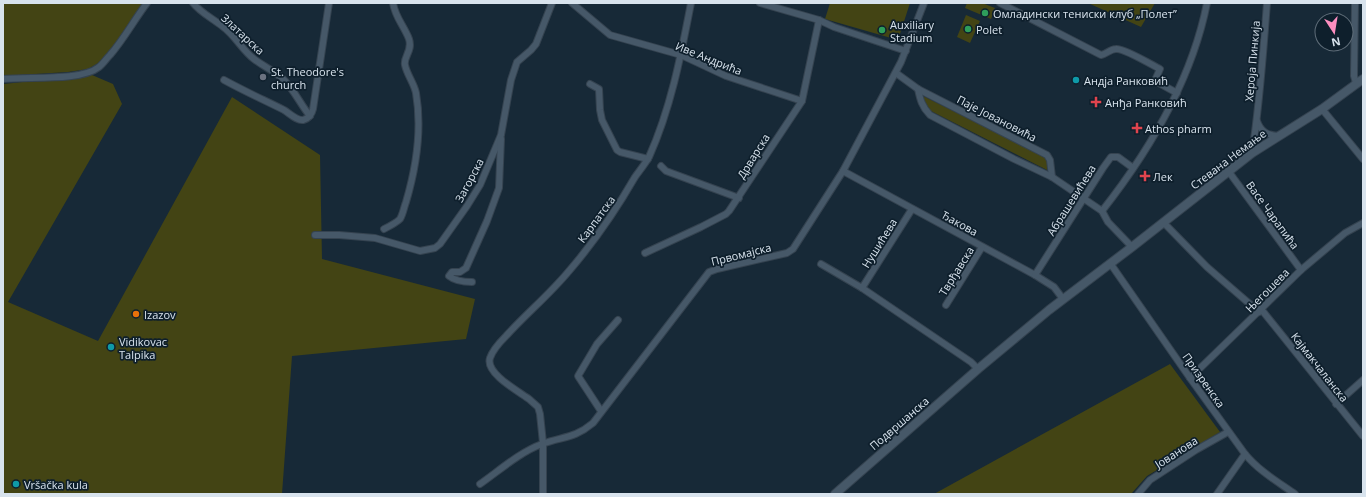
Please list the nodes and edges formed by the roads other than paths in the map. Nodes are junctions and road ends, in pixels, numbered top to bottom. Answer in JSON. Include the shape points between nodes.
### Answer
{"nodes":[{"id":1,"x":147,"y":3,"type":"edge"},
{"id":2,"x":193,"y":3,"type":"edge"},
{"id":3,"x":329,"y":3,"type":"edge"},
{"id":4,"x":393,"y":3,"type":"edge"},
{"id":5,"x":552,"y":3,"type":"edge"},
{"id":6,"x":572,"y":3,"type":"edge"},
{"id":7,"x":691,"y":3,"type":"edge"},
{"id":8,"x":760,"y":3,"type":"edge"},
{"id":9,"x":924,"y":3,"type":"edge"},
{"id":10,"x":1000,"y":3,"type":"edge"},
{"id":11,"x":1207,"y":3,"type":"edge"},
{"id":12,"x":1267,"y":3,"type":"edge"},
{"id":13,"x":1355,"y":3,"type":"edge"},
{"id":14,"x":818,"y":20,"type":"junction"},
{"id":15,"x":906,"y":51,"type":"junction"},
{"id":16,"x":681,"y":55,"type":"junction"},
{"id":17,"x":896,"y":73,"type":"junction"},
{"id":18,"x":3,"y":79,"type":"edge"},
{"id":19,"x":224,"y":80,"type":"dead end"},
{"id":20,"x":1359,"y":81,"type":"edge"},
{"id":21,"x":590,"y":84,"type":"dead end"},
{"id":22,"x":918,"y":89,"type":"junction"},
{"id":23,"x":1177,"y":93,"type":"junction"},
{"id":24,"x":802,"y":101,"type":"junction"},
{"id":25,"x":1322,"y":109,"type":"junction"},
{"id":26,"x":310,"y":116,"type":"junction"},
{"id":27,"x":1257,"y":122,"type":"junction"},
{"id":28,"x":501,"y":136,"type":"junction"},
{"id":29,"x":1278,"y":136,"type":"junction"},
{"id":30,"x":1252,"y":153,"type":"junction"},
{"id":31,"x":648,"y":159,"type":"junction"},
{"id":32,"x":1363,"y":159,"type":"edge"},
{"id":33,"x":662,"y":166,"type":"dead end"},
{"id":34,"x":1133,"y":168,"type":"junction"},
{"id":35,"x":843,"y":171,"type":"junction"},
{"id":36,"x":1229,"y":172,"type":"junction"},
{"id":37,"x":1052,"y":176,"type":"junction"},
{"id":38,"x":739,"y":198,"type":"junction"},
{"id":39,"x":1084,"y":198,"type":"junction"},
{"id":40,"x":912,"y":208,"type":"junction"},
{"id":41,"x":1102,"y":211,"type":"junction"},
{"id":42,"x":1164,"y":223,"type":"junction"},
{"id":43,"x":1363,"y":223,"type":"edge"},
{"id":44,"x":384,"y":229,"type":"dead end"},
{"id":45,"x":315,"y":235,"type":"dead end"},
{"id":46,"x":982,"y":247,"type":"junction"},
{"id":47,"x":1132,"y":247,"type":"junction"},
{"id":48,"x":645,"y":253,"type":"dead end"},
{"id":49,"x":1110,"y":263,"type":"junction"},
{"id":50,"x":821,"y":264,"type":"dead end"},
{"id":51,"x":1301,"y":270,"type":"junction"},
{"id":52,"x":1035,"y":275,"type":"junction"},
{"id":53,"x":472,"y":282,"type":"dead end"},
{"id":54,"x":1054,"y":287,"type":"junction"},
{"id":55,"x":862,"y":288,"type":"junction"},
{"id":56,"x":1076,"y":289,"type":"junction"},
{"id":57,"x":1063,"y":299,"type":"junction"},
{"id":58,"x":946,"y":306,"type":"dead end"},
{"id":59,"x":1260,"y":311,"type":"junction"},
{"id":60,"x":618,"y":320,"type":"dead end"},
{"id":61,"x":978,"y":369,"type":"junction"},
{"id":62,"x":1190,"y":378,"type":"junction"},
{"id":63,"x":1363,"y":380,"type":"edge"},
{"id":64,"x":1336,"y":404,"type":"junction"},
{"id":65,"x":601,"y":411,"type":"junction"},
{"id":66,"x":1228,"y":432,"type":"junction"},
{"id":67,"x":1363,"y":436,"type":"edge"},
{"id":68,"x":543,"y":443,"type":"junction"},
{"id":69,"x":1245,"y":454,"type":"junction"},
{"id":70,"x":480,"y":484,"type":"dead end"},
{"id":71,"x":543,"y":494,"type":"edge"},
{"id":72,"x":835,"y":494,"type":"edge"},
{"id":73,"x":1138,"y":494,"type":"edge"},
{"id":74,"x":1217,"y":494,"type":"edge"},
{"id":75,"x":1295,"y":494,"type":"edge"}],
"edges":[{"from":1,"to":18,"type":"street","via":[[128,33],[100,67],[90,72],[67,76]]},
{"from":2,"to":26,"type":"street","name":"Златарска","via":[[231,34],[255,60],[284,80]]},
{"from":3,"to":26,"type":"street"},
{"from":4,"to":44,"type":"street","via":[[396,16],[410,43],[405,64],[416,95],[417,138],[411,185],[402,216]]},
{"from":5,"to":28,"type":"street","name":"Загорска","via":[[536,44],[517,62],[511,80]]},
{"from":6,"to":16,"type":"street","name":"Иве Андрића","via":[[610,35]]},
{"from":7,"to":16,"type":"street","name":"Карпатска"},
{"from":8,"to":14,"type":"street"},
{"from":9,"to":15,"type":"street","name":"Првомајска"},
{"from":10,"to":23,"type":"street","via":[[1101,55],[1118,48],[1160,69],[1157,82]]},
{"from":11,"to":23,"type":"street","via":[[1199,37]]},
{"from":12,"to":27,"type":"street","name":"Хероја Пинкија"},
{"from":13,"to":20,"type":"street","via":[[1354,76]]},
{"from":14,"to":15,"type":"street"},
{"from":14,"to":24,"type":"street","name":"Дрварска"},
{"from":15,"to":17,"type":"street","name":"Првомајска"},
{"from":16,"to":24,"type":"street","name":"Иве Андрића","via":[[726,76]]},
{"from":16,"to":31,"type":"street","name":"Карпатска","via":[[669,101]]},
{"from":17,"to":22,"type":"street","name":"Паје Јовановића"},
{"from":17,"to":35,"type":"street","name":"Првомајска"},
{"from":19,"to":26,"type":"street","via":[[300,120]]},
{"from":20,"to":25,"type":"street","name":"Стевана Немање"},
{"from":21,"to":31,"type":"street","via":[[599,89],[602,120],[617,150]]},
{"from":22,"to":37,"type":"street","via":[[921,102],[930,115]]},
{"from":22,"to":37,"type":"street","name":"Паје Јовановића","via":[[1047,155]]},
{"from":23,"to":34,"type":"street"},
{"from":24,"to":38,"type":"street","name":"Дрварска"},
{"from":25,"to":29,"type":"street","name":"Стевана Немање"},
{"from":25,"to":32,"type":"street"},
{"from":27,"to":29,"type":"street","via":[[1264,132]]},
{"from":27,"to":30,"type":"street","name":"Хероја Пинкија"},
{"from":28,"to":45,"type":"street","name":"Загорска","via":[[474,196],[444,240],[435,248],[420,251],[375,238]]},
{"from":28,"to":53,"type":"street","via":[[499,188],[487,221],[466,268],[460,272],[452,272],[449,276]]},
{"from":29,"to":30,"type":"street","name":"Стевана Немање"},
{"from":30,"to":36,"type":"street","name":"Стевана Немање"},
{"from":31,"to":68,"type":"street","name":"Карпатска","via":[[618,206],[569,271],[496,347],[490,358],[490,365],[499,377],[538,407]]},
{"from":33,"to":38,"type":"street","via":[[666,170]]},
{"from":34,"to":39,"type":"street","name":"Абрашевићева","via":[[1118,157],[1111,157]]},
{"from":34,"to":41,"type":"street"},
{"from":35,"to":40,"type":"street","name":"Ђакова"},
{"from":35,"to":65,"type":"street","name":"Првомајска","via":[[793,249],[709,272]]},
{"from":36,"to":42,"type":"street","name":"Стевана Немање"},
{"from":36,"to":51,"type":"street","name":"Васе Чарапића"},
{"from":37,"to":39,"type":"street"},
{"from":38,"to":48,"type":"street","name":"Дрварска","via":[[726,214]]},
{"from":39,"to":41,"type":"street"},
{"from":39,"to":52,"type":"street","name":"Абрашевићева"},
{"from":40,"to":46,"type":"street","name":"Ђакова"},
{"from":40,"to":55,"type":"street","name":"Нушићева"},
{"from":41,"to":47,"type":"street","via":[[1108,222]]},
{"from":42,"to":47,"type":"street","name":"Стевана Немање"},
{"from":42,"to":59,"type":"street","name":"Кајмакчаланска","via":[[1207,267]]},
{"from":43,"to":51,"type":"street","name":"Његошева","via":[[1345,233]]},
{"from":46,"to":52,"type":"street","name":"Ђакова"},
{"from":46,"to":58,"type":"street","name":"Тврђавска"},
{"from":47,"to":49,"type":"street","name":"Стевана Немање"},
{"from":49,"to":56,"type":"street","name":"Подвршанска"},
{"from":49,"to":62,"type":"street","name":"Призренска"},
{"from":50,"to":55,"type":"street"},
{"from":51,"to":59,"type":"street","name":"Његошева"},
{"from":52,"to":54,"type":"street","name":"Ђакова"},
{"from":54,"to":56,"type":"street","via":[[1067,292]]},
{"from":54,"to":57,"type":"street","name":"Ђакова"},
{"from":55,"to":61,"type":"street"},
{"from":56,"to":57,"type":"street","name":"Подвршанска"},
{"from":57,"to":61,"type":"street","name":"Подвршанска"},
{"from":59,"to":62,"type":"street","name":"Његошева"},
{"from":59,"to":64,"type":"street","name":"Кајмакчаланска"},
{"from":60,"to":65,"type":"street","via":[[597,344],[578,376]]},
{"from":61,"to":72,"type":"street","name":"Подвршанска"},
{"from":62,"to":66,"type":"street","name":"Призренска"},
{"from":63,"to":64,"type":"street"},
{"from":64,"to":67,"type":"street","name":"Кајмакчаланска"},
{"from":65,"to":68,"type":"street","name":"Првомајска","via":[[593,423],[581,432]]},
{"from":66,"to":69,"type":"street","name":"Призренска"},
{"from":66,"to":73,"type":"street","name":"Јованова","via":[[1150,480]]},
{"from":68,"to":70,"type":"street","name":"Првомајска"},
{"from":68,"to":71,"type":"street"},
{"from":69,"to":74,"type":"street"},
{"from":69,"to":75,"type":"street","name":"Призренска","via":[[1263,472]]}]}
